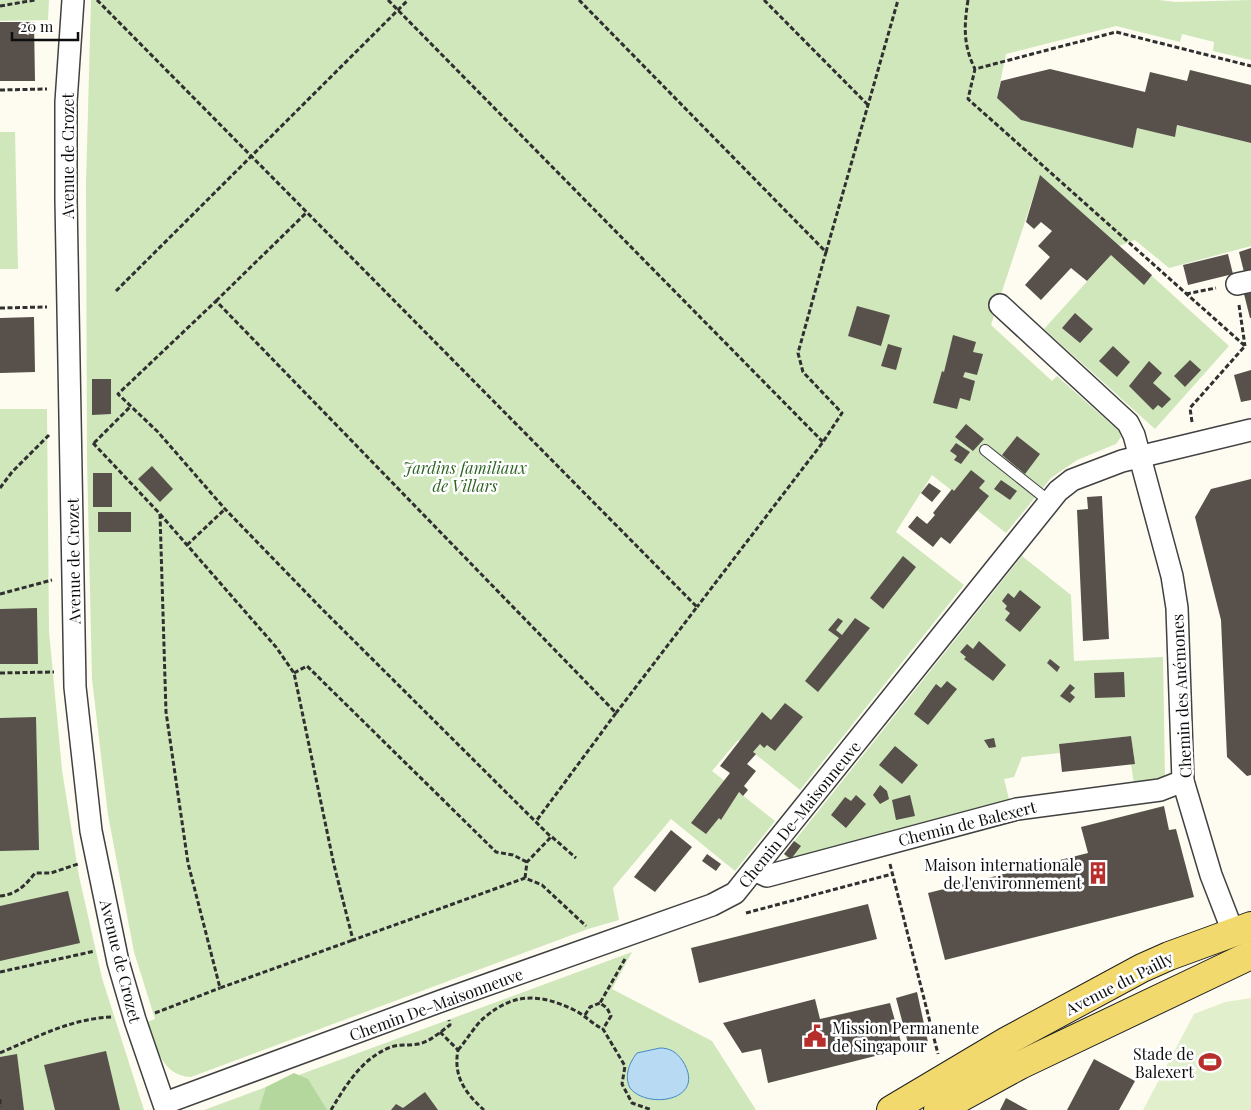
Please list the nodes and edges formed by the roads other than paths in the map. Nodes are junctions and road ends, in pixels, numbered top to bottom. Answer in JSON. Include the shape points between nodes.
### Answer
{"nodes":[{"id":1,"x":73,"y":0,"type":"edge"},
{"id":2,"x":1000,"y":305,"type":"dead end"},
{"id":3,"x":1251,"y":430,"type":"edge"},
{"id":4,"x":985,"y":450,"type":"dead end"},
{"id":5,"x":1141,"y":456,"type":"junction"},
{"id":6,"x":1049,"y":501,"type":"junction"},
{"id":7,"x":1183,"y":781,"type":"junction"},
{"id":8,"x":754,"y":870,"type":"junction"},
{"id":9,"x":1245,"y":936,"type":"edge"},
{"id":10,"x":1251,"y":955,"type":"edge"},
{"id":11,"x":1251,"y":973,"type":"edge"},
{"id":12,"x":1087,"y":1033,"type":"junction"},
{"id":13,"x":166,"y":1106,"type":"edge"},
{"id":14,"x":891,"y":1110,"type":"edge"},
{"id":15,"x":938,"y":1110,"type":"edge"}],
"edges":[{"from":1,"to":13,"type":"street","name":"Avenue de Crozet","via":[[66,102],[75,687],[91,831],[126,1018]]},
{"from":2,"to":5,"type":"street","name":"Chemin des Anémones","via":[[1128,423]]},
{"from":3,"to":5,"type":"street","name":"Chemin De-Maisonneuve"},
{"from":4,"to":6,"type":"lane"},
{"from":5,"to":6,"type":"street","name":"Chemin De-Maisonneuve","via":[[1072,480]]},
{"from":5,"to":7,"type":"street","name":"Chemin des Anémones","via":[[1172,576],[1177,608]]},
{"from":6,"to":8,"type":"street","name":"Chemin De-Maisonneuve"},
{"from":7,"to":8,"type":"street","name":"Chemin de Balexert","via":[[1160,790],[1017,809],[767,876]]},
{"from":7,"to":9,"type":"street","name":"Chemin des Anémones","via":[[1211,875]]},
{"from":8,"to":13,"type":"street","name":"Chemin De-Maisonneuve","via":[[735,893],[712,905],[441,1001]]},
{"from":9,"to":14,"type":"main road","name":"Avenue du Pailly","via":[[1142,968],[1007,1041]]},
{"from":10,"to":12,"type":"main road","name":"Avenue du Pailly"},
{"from":11,"to":12,"type":"main road","name":"Avenue du Pailly"},
{"from":12,"to":15,"type":"main road","name":"Avenue du Pailly"}]}
